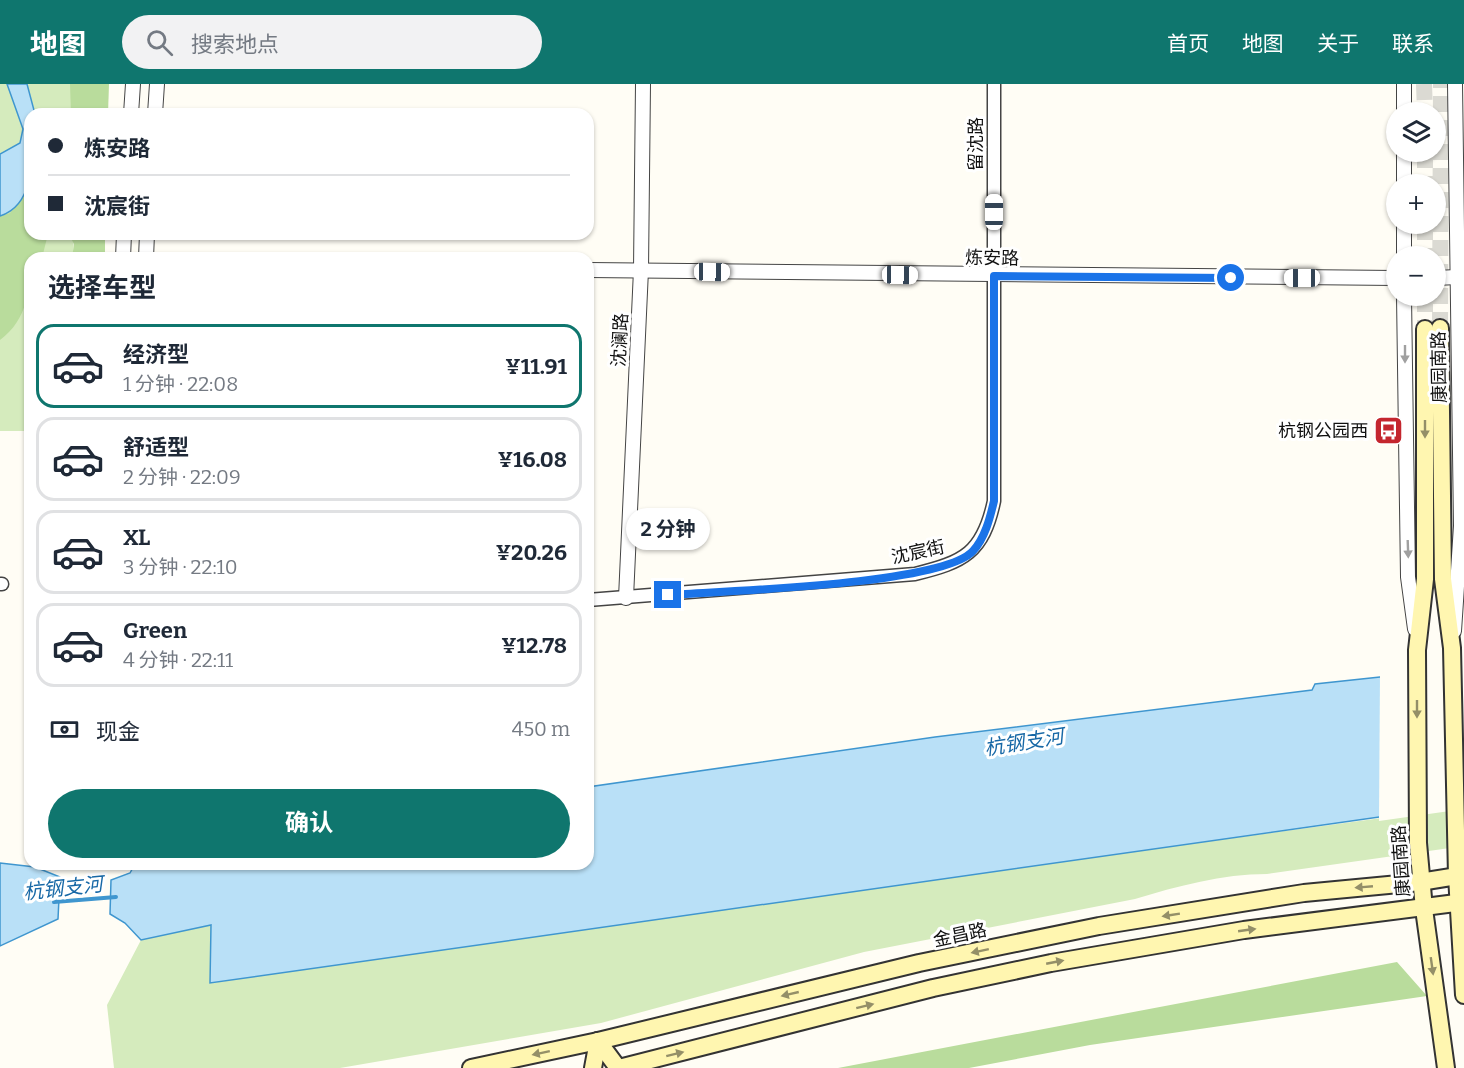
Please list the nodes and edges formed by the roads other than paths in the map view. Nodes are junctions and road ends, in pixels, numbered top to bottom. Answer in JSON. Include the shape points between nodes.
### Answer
{"nodes":[{"id":1,"x":133,"y":84,"type":"edge"},
{"id":2,"x":158,"y":84,"type":"edge"},
{"id":3,"x":643,"y":84,"type":"edge"},
{"id":4,"x":994,"y":84,"type":"edge"},
{"id":5,"x":1404,"y":84,"type":"edge"},
{"id":6,"x":1455,"y":84,"type":"edge"},
{"id":7,"x":1404,"y":102,"type":"edge"},
{"id":8,"x":131,"y":108,"type":"edge"},
{"id":9,"x":156,"y":108,"type":"edge"},
{"id":10,"x":594,"y":270,"type":"edge"},
{"id":11,"x":642,"y":270,"type":"junction"},
{"id":12,"x":994,"y":276,"type":"junction"},
{"id":13,"x":1386,"y":278,"type":"edge"},
{"id":14,"x":1446,"y":278,"type":"edge"},
{"id":15,"x":1457,"y":278,"type":"junction"},
{"id":16,"x":1404,"y":306,"type":"edge"},
{"id":17,"x":1462,"y":526,"type":"edge"},
{"id":18,"x":626,"y":598,"type":"junction"},
{"id":19,"x":594,"y":600,"type":"edge"},
{"id":20,"x":1452,"y":648,"type":"junction"},
{"id":21,"x":1418,"y":650,"type":"junction"},
{"id":22,"x":1460,"y":875,"type":"edge"},
{"id":23,"x":1420,"y":882,"type":"junction"},
{"id":24,"x":1461,"y":902,"type":"edge"},
{"id":25,"x":1424,"y":909,"type":"junction"},
{"id":26,"x":1464,"y":995,"type":"edge"},
{"id":27,"x":598,"y":1041,"type":"junction"},
{"id":28,"x":471,"y":1068,"type":"edge"},
{"id":29,"x":593,"y":1068,"type":"edge"},
{"id":30,"x":619,"y":1068,"type":"edge"},
{"id":31,"x":1446,"y":1068,"type":"edge"}],
"edges":[{"from":1,"to":8,"type":"street"},
{"from":2,"to":9,"type":"street"},
{"from":3,"to":11,"type":"street","name":"沈澜路"},
{"from":4,"to":12,"type":"street","name":"留沈路"},
{"from":5,"to":7,"type":"street"},
{"from":6,"to":15,"type":"street","name":"康园南路"},
{"from":10,"to":11,"type":"street","name":"炼安路"},
{"from":11,"to":12,"type":"street","name":"炼安路"},
{"from":11,"to":18,"type":"street","name":"沈澜路"},
{"from":12,"to":13,"type":"street","name":"炼安路"},
{"from":12,"to":18,"type":"street","name":"沈宸街","via":[[994,501],[974,551],[959,562],[915,574]]},
{"from":14,"to":15,"type":"street"},
{"from":15,"to":17,"type":"street","name":"康园南路"},
{"from":16,"to":21,"type":"street","name":"康园南路","one_way":true,"via":[[1408,577]]},
{"from":17,"to":20,"type":"street","name":"康园南路"},
{"from":18,"to":19,"type":"street","name":"沈宸街"},
{"from":20,"to":21,"type":"main road","name":"康园南路","one_way":true,"via":[[1443,579],[1433,328],[1425,579]]},
{"from":20,"to":22,"type":"main road","name":"康园南路"},
{"from":21,"to":23,"type":"main road","name":"康园南路","one_way":true},
{"from":22,"to":23,"type":"main road","name":"金昌路"},
{"from":22,"to":24,"type":"main road","name":"康园南路"},
{"from":23,"to":25,"type":"main road","name":"康园南路"},
{"from":23,"to":27,"type":"main road","name":"金昌路","one_way":true,"via":[[1304,893],[1100,926],[919,963]]},
{"from":24,"to":25,"type":"main road"},
{"from":24,"to":26,"type":"main road","name":"康园南路"},
{"from":30,"to":25,"type":"main road","one_way":true,"via":[[933,988],[1051,963],[1244,930]]},
{"from":25,"to":31,"type":"main road","name":"康园南路","one_way":true},
{"from":27,"to":28,"type":"main road","name":"金昌路","one_way":true},
{"from":27,"to":29,"type":"main road"},
{"from":27,"to":30,"type":"main road"}]}
